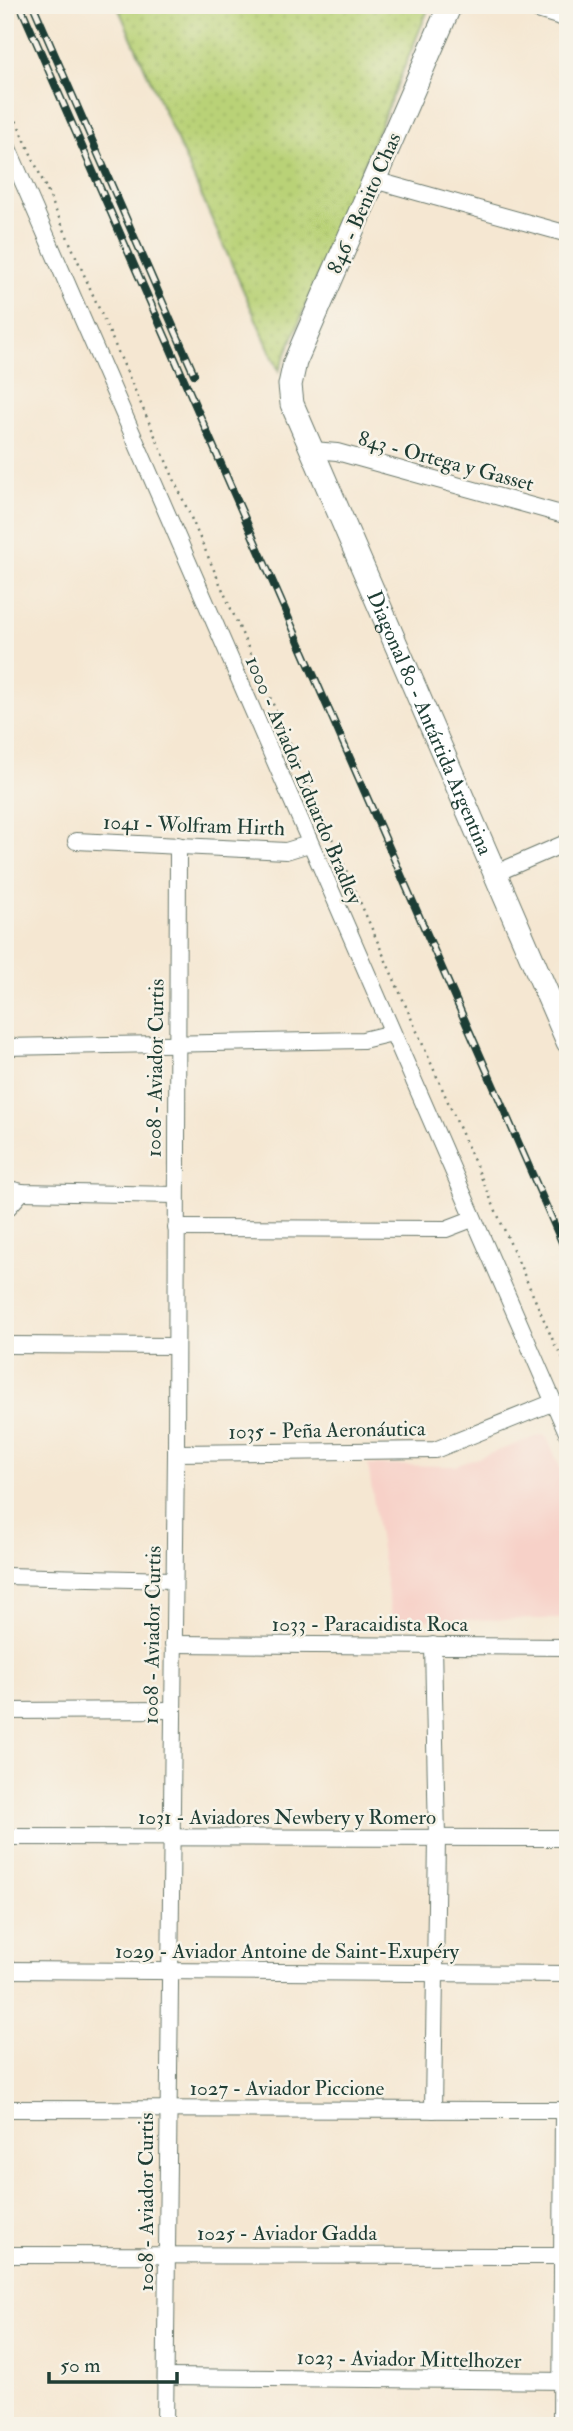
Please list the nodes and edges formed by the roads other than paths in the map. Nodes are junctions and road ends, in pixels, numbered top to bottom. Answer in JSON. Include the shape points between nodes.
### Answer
{"nodes":[{"id":1,"x":450,"y":5,"type":"edge"},
{"id":2,"x":521,"y":5,"type":"edge"},
{"id":3,"x":568,"y":19,"type":"edge"},
{"id":4,"x":5,"y":141,"type":"edge"},
{"id":5,"x":374,"y":180,"type":"junction"},
{"id":6,"x":568,"y":234,"type":"edge"},
{"id":7,"x":292,"y":404,"type":"joint"},
{"id":8,"x":313,"y":450,"type":"junction"},
{"id":9,"x":568,"y":516,"type":"edge"},
{"id":10,"x":76,"y":841,"type":"dead end"},
{"id":11,"x":568,"y":842,"type":"edge"},
{"id":12,"x":309,"y":844,"type":"junction"},
{"id":13,"x":178,"y":845,"type":"junction"},
{"id":14,"x":494,"y":874,"type":"junction"},
{"id":15,"x":392,"y":1033,"type":"junction"},
{"id":16,"x":568,"y":1042,"type":"edge"},
{"id":17,"x":177,"y":1043,"type":"junction"},
{"id":18,"x":5,"y":1047,"type":"edge"},
{"id":19,"x":5,"y":1188,"type":"edge"},
{"id":20,"x":22,"y":1192,"type":"junction"},
{"id":21,"x":175,"y":1195,"type":"junction"},
{"id":22,"x":5,"y":1211,"type":"edge"},
{"id":23,"x":472,"y":1219,"type":"junction"},
{"id":24,"x":176,"y":1228,"type":"junction"},
{"id":25,"x":5,"y":1345,"type":"edge"},
{"id":26,"x":175,"y":1346,"type":"junction"},
{"id":27,"x":554,"y":1402,"type":"junction"},
{"id":28,"x":568,"y":1436,"type":"edge"},
{"id":29,"x":176,"y":1453,"type":"junction"},
{"id":30,"x":5,"y":1576,"type":"edge"},
{"id":31,"x":174,"y":1580,"type":"junction"},
{"id":32,"x":173,"y":1644,"type":"junction"},
{"id":33,"x":433,"y":1645,"type":"junction"},
{"id":34,"x":568,"y":1647,"type":"edge"},
{"id":35,"x":172,"y":1710,"type":"junction"},
{"id":36,"x":5,"y":1711,"type":"edge"},
{"id":37,"x":5,"y":1837,"type":"edge"},
{"id":38,"x":171,"y":1837,"type":"junction"},
{"id":39,"x":437,"y":1838,"type":"junction"},
{"id":40,"x":568,"y":1838,"type":"edge"},
{"id":41,"x":5,"y":1970,"type":"edge"},
{"id":42,"x":169,"y":1971,"type":"junction"},
{"id":43,"x":435,"y":1974,"type":"junction"},
{"id":44,"x":568,"y":1974,"type":"edge"},
{"id":45,"x":167,"y":2108,"type":"junction"},
{"id":46,"x":5,"y":2109,"type":"edge"},
{"id":47,"x":433,"y":2110,"type":"junction"},
{"id":48,"x":565,"y":2110,"type":"edge"},
{"id":49,"x":167,"y":2253,"type":"junction"},
{"id":50,"x":5,"y":2255,"type":"edge"},
{"id":51,"x":566,"y":2256,"type":"edge"},
{"id":52,"x":166,"y":2377,"type":"junction"},
{"id":53,"x":565,"y":2381,"type":"edge"},
{"id":54,"x":165,"y":2426,"type":"edge"},
{"id":55,"x":561,"y":2426,"type":"edge"}],
"edges":[{"from":1,"to":5,"type":"main road","name":"846 - Benito Chas"},
{"from":2,"to":3,"type":"street"},
{"from":4,"to":12,"type":"street","name":"1000 - Aviador Eduardo Bradley"},
{"from":5,"to":6,"type":"street"},
{"from":5,"to":7,"type":"main road","name":"846 - Benito Chas","via":[[295,362]]},
{"from":7,"to":8,"type":"main road","name":"Diagonal 80 - Antártida Argentina"},
{"from":8,"to":9,"type":"street","name":"843 - Ortega y Gasset","via":[[337,452]]},
{"from":8,"to":14,"type":"main road","name":"Diagonal 80 - Antártida Argentina"},
{"from":10,"to":13,"type":"street","name":"1041 - Wolfram Hirth"},
{"from":11,"to":14,"type":"street"},
{"from":12,"to":13,"type":"street","name":"1041 - Wolfram Hirth","via":[[286,851]]},
{"from":12,"to":15,"type":"street","name":"1000 - Aviador Eduardo Bradley"},
{"from":13,"to":17,"type":"street","name":"1008 - Aviador Curtis"},
{"from":14,"to":16,"type":"main road","name":"Diagonal 80 - Antártida Argentina"},
{"from":15,"to":17,"type":"street","via":[[363,1040]]},
{"from":15,"to":23,"type":"street","name":"1000 - Aviador Eduardo Bradley"},
{"from":17,"to":18,"type":"street"},
{"from":17,"to":21,"type":"street","name":"1008 - Aviador Curtis"},
{"from":19,"to":20,"type":"street"},
{"from":20,"to":21,"type":"street"},
{"from":20,"to":22,"type":"street"},
{"from":21,"to":24,"type":"street","name":"1008 - Aviador Curtis"},
{"from":23,"to":24,"type":"street","via":[[446,1228]]},
{"from":23,"to":27,"type":"street","name":"1000 - Aviador Eduardo Bradley"},
{"from":24,"to":26,"type":"street","name":"1008 - Aviador Curtis"},
{"from":25,"to":26,"type":"street"},
{"from":26,"to":29,"type":"street","name":"1008 - Aviador Curtis"},
{"from":27,"to":28,"type":"street","name":"1000 - Aviador Eduardo Bradley"},
{"from":27,"to":29,"type":"street","name":"1035 - Peña Aeronáutica","via":[[435,1450]]},
{"from":29,"to":31,"type":"street","name":"1008 - Aviador Curtis"},
{"from":30,"to":31,"type":"street"},
{"from":31,"to":32,"type":"street","name":"1008 - Aviador Curtis"},
{"from":32,"to":33,"type":"street","name":"1033 - Paracaidista Roca"},
{"from":32,"to":35,"type":"street","name":"1008 - Aviador Curtis"},
{"from":33,"to":34,"type":"street","name":"1033 - Paracaidista Roca"},
{"from":33,"to":39,"type":"street"},
{"from":35,"to":36,"type":"street"},
{"from":35,"to":38,"type":"street","name":"1008 - Aviador Curtis"},
{"from":37,"to":38,"type":"street","name":"1031 - Aviadores Newbery y Romero"},
{"from":38,"to":39,"type":"street","name":"1031 - Aviadores Newbery y Romero"},
{"from":38,"to":42,"type":"street","name":"1008 - Aviador Curtis"},
{"from":39,"to":40,"type":"street","name":"1031 - Aviadores Newbery y Romero"},
{"from":39,"to":43,"type":"street"},
{"from":41,"to":42,"type":"street","name":"1029 - Aviador Antoine de Saint-Exupéry"},
{"from":42,"to":43,"type":"street","name":"1029 - Aviador Antoine de Saint-Exupéry"},
{"from":42,"to":45,"type":"street","name":"1008 - Aviador Curtis"},
{"from":43,"to":44,"type":"street","name":"1029 - Aviador Antoine de Saint-Exupéry"},
{"from":43,"to":47,"type":"street"},
{"from":45,"to":46,"type":"street","name":"1027 - Aviador Piccione"},
{"from":45,"to":47,"type":"street","name":"1027 - Aviador Piccione"},
{"from":45,"to":49,"type":"street","name":"1008 - Aviador Curtis"},
{"from":47,"to":48,"type":"street","name":"1027 - Aviador Piccione"},
{"from":48,"to":51,"type":"street"},
{"from":49,"to":50,"type":"street","name":"1025 - Aviador Gadda"},
{"from":49,"to":51,"type":"street","name":"1025 - Aviador Gadda"},
{"from":49,"to":52,"type":"street","name":"1008 - Aviador Curtis"},
{"from":51,"to":53,"type":"street"},
{"from":52,"to":53,"type":"street","name":"1023 - Aviador Mittelhozer"},
{"from":52,"to":54,"type":"street","name":"1008 - Aviador Curtis"},
{"from":53,"to":55,"type":"street"}]}
